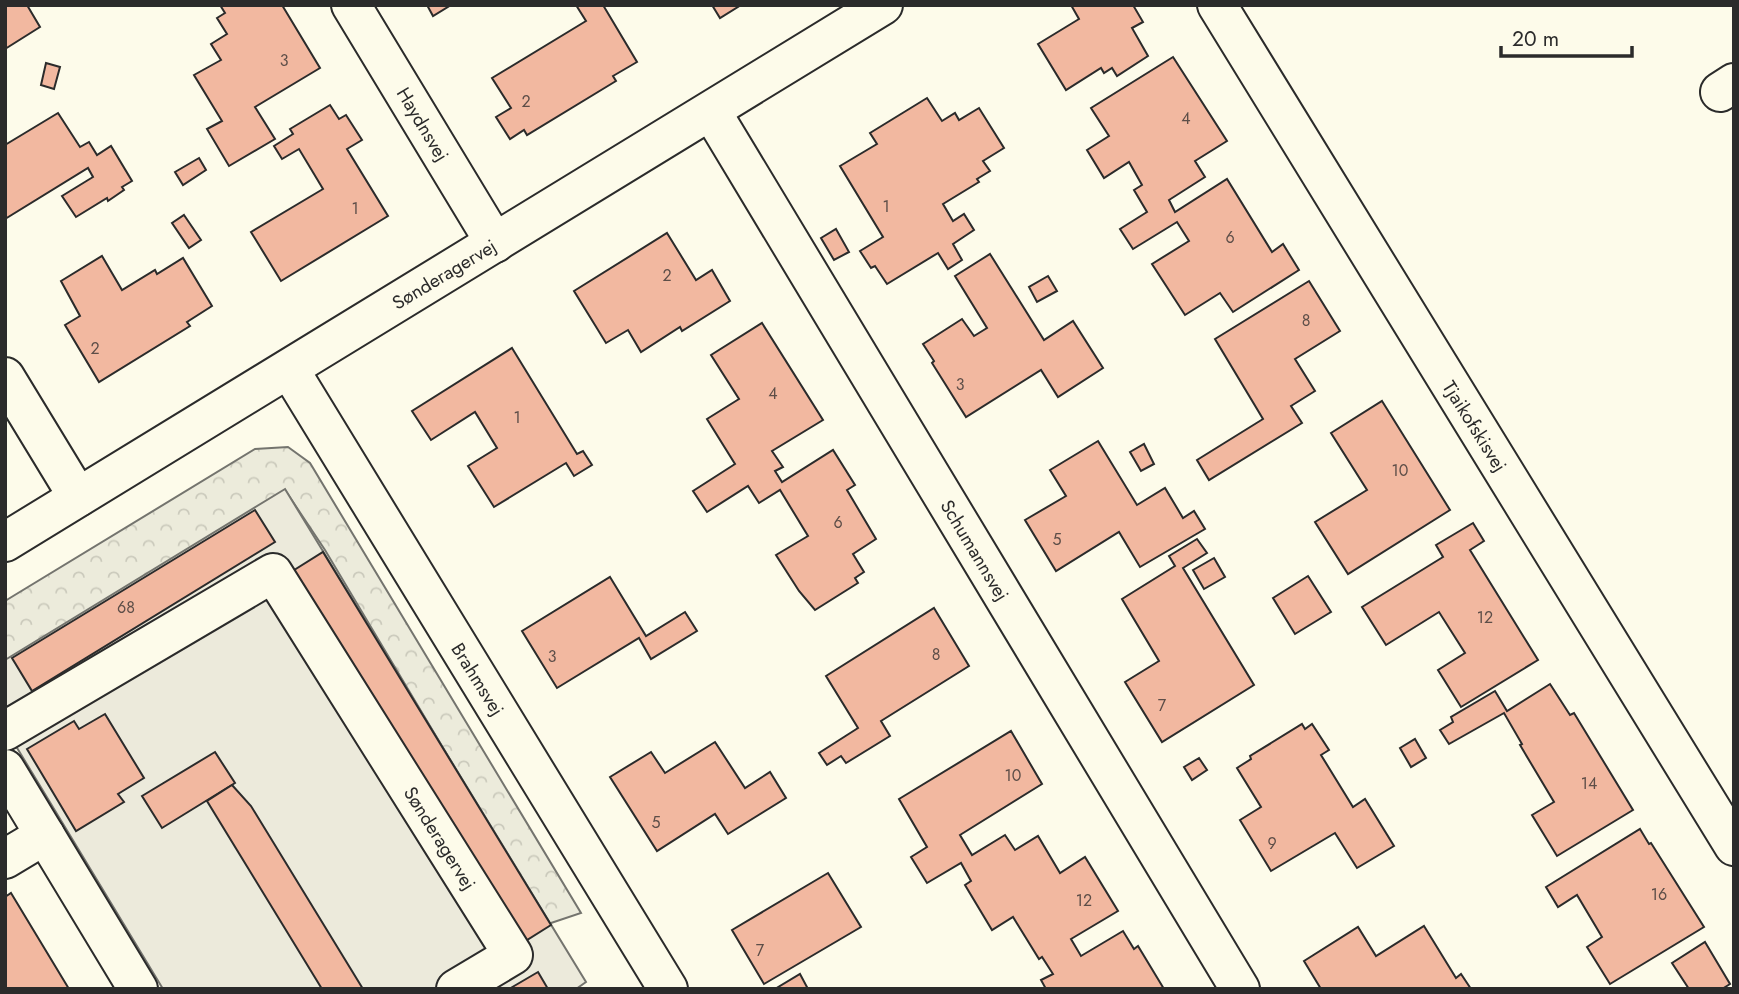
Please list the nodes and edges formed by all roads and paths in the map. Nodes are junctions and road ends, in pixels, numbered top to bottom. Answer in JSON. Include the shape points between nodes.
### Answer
{"nodes":[{"id":1,"x":351,"y":5,"type":"edge"},
{"id":2,"x":883,"y":5,"type":"edge"},
{"id":3,"x":1217,"y":5,"type":"edge"},
{"id":4,"x":711,"y":111,"type":"junction"},
{"id":5,"x":495,"y":243,"type":"junction"},
{"id":6,"x":289,"y":369,"type":"junction"},
{"id":7,"x":5,"y":377,"type":"edge"},
{"id":8,"x":78,"y":497,"type":"junction"},
{"id":9,"x":5,"y":542,"type":"edge"},
{"id":10,"x":5,"y":731,"type":"edge"},
{"id":11,"x":5,"y":769,"type":"edge"},
{"id":12,"x":45,"y":835,"type":"junction"},
{"id":13,"x":1734,"y":846,"type":"edge"},
{"id":14,"x":5,"y":859,"type":"edge"},
{"id":15,"x":138,"y":989,"type":"edge"},
{"id":16,"x":456,"y":989,"type":"edge"},
{"id":17,"x":668,"y":989,"type":"edge"},
{"id":18,"x":1240,"y":989,"type":"edge"}],
"edges":[{"from":1,"to":5,"type":"street","name":"Haydnsvej"},
{"from":2,"to":4,"type":"street","name":"Sønderagervej"},
{"from":3,"to":13,"type":"street","name":"Tjaikofskisvej"},
{"from":4,"to":5,"type":"street","name":"Sønderagervej"},
{"from":4,"to":18,"type":"street","name":"Schumannsvej"},
{"from":5,"to":6,"type":"street","name":"Sønderagervej"},
{"from":6,"to":8,"type":"street","name":"Sønderagervej"},
{"from":6,"to":17,"type":"street","name":"Brahmsvej"},
{"from":7,"to":8,"type":"street"},
{"from":8,"to":9,"type":"street","name":"Sønderagervej"},
{"from":10,"to":16,"type":"street","name":"Sønderagervej","via":[[274,573],[513,955]]},
{"from":11,"to":12,"type":"street"},
{"from":12,"to":14,"type":"street"},
{"from":12,"to":15,"type":"street"}]}
